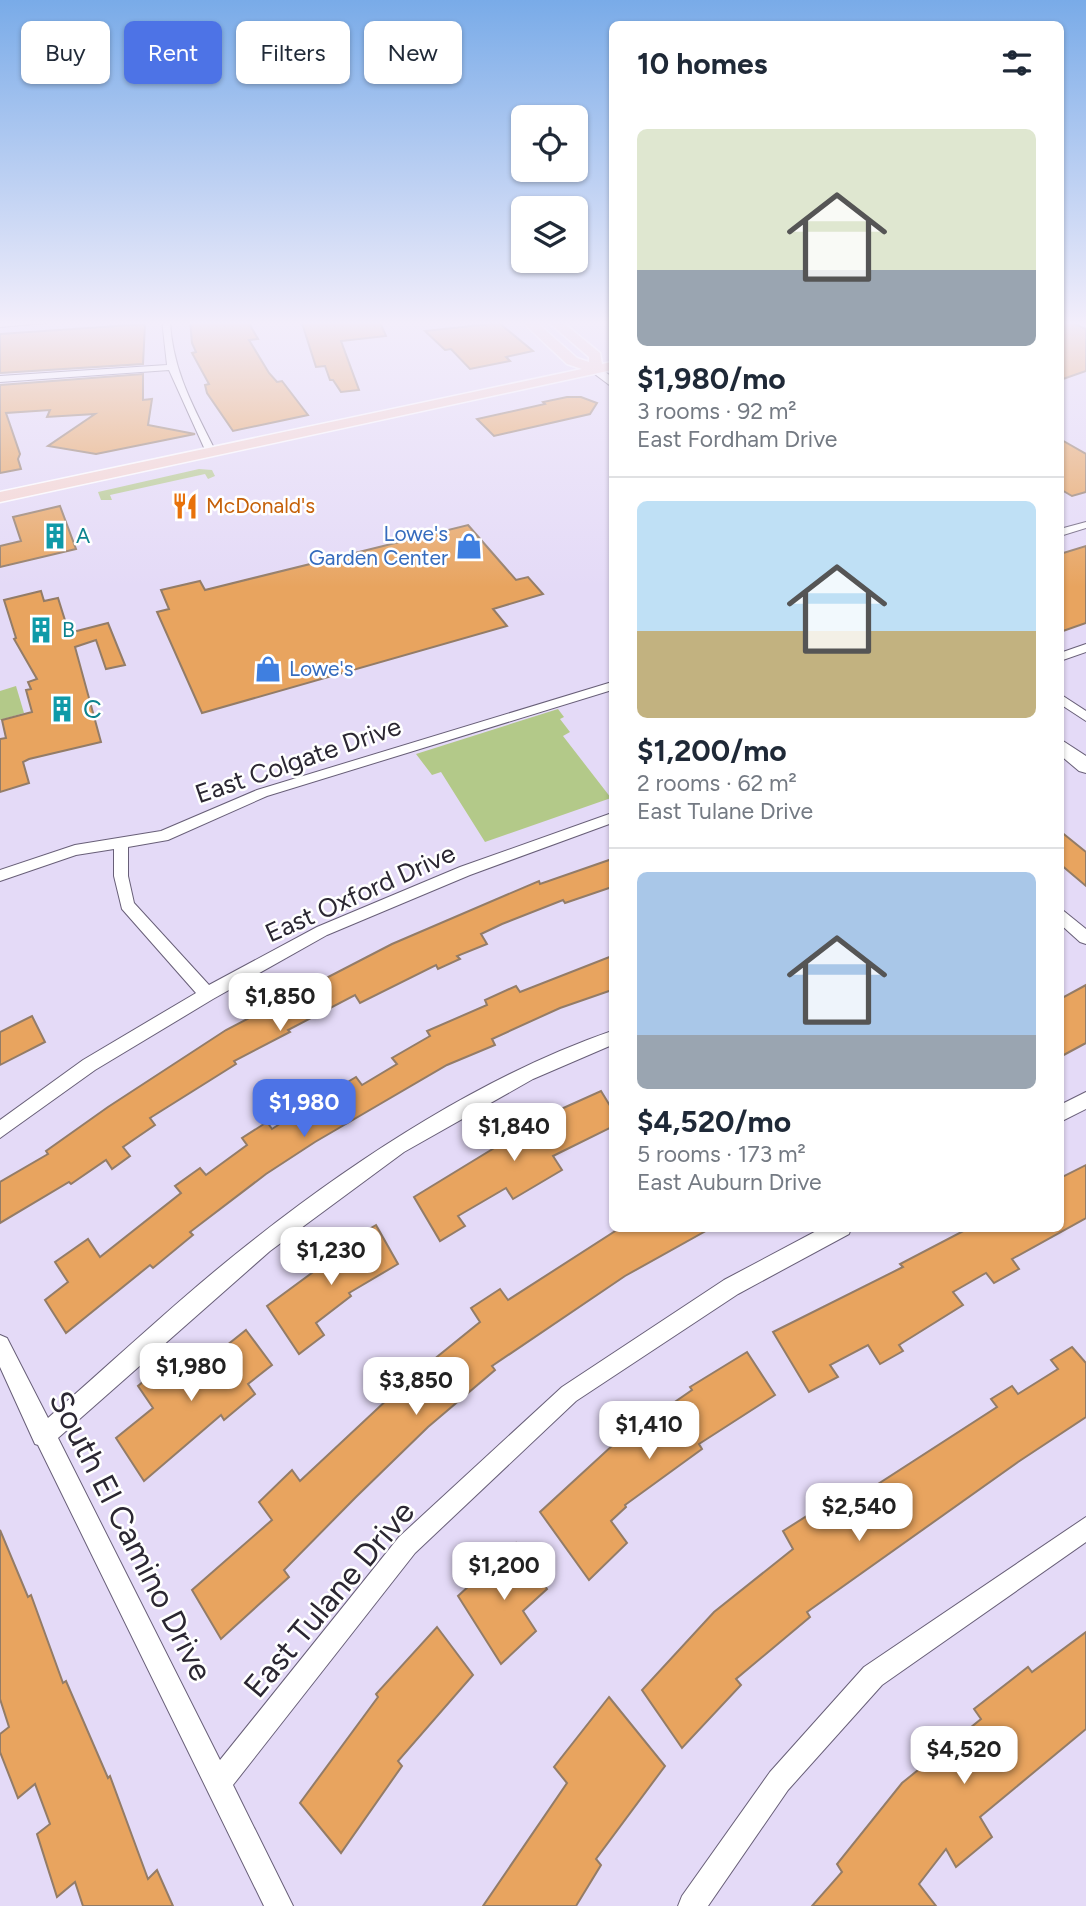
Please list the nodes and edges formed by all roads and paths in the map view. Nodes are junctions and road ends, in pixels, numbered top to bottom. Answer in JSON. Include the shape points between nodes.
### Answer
{"nodes":[{"id":1,"x":190,"y":409,"type":"edge"},
{"id":2,"x":411,"y":409,"type":"edge"},
{"id":3,"x":211,"y":452,"type":"junction"},
{"id":4,"x":0,"y":497,"type":"edge"},
{"id":5,"x":1086,"y":525,"type":"edge"},
{"id":6,"x":1064,"y":532,"type":"edge"},
{"id":7,"x":1086,"y":648,"type":"edge"},
{"id":8,"x":1064,"y":656,"type":"edge"},
{"id":9,"x":609,"y":687,"type":"edge"},
{"id":10,"x":1064,"y":701,"type":"edge"},
{"id":11,"x":1086,"y":717,"type":"edge"},
{"id":12,"x":1064,"y":748,"type":"edge"},
{"id":13,"x":1086,"y":766,"type":"edge"},
{"id":14,"x":609,"y":819,"type":"edge"},
{"id":15,"x":121,"y":844,"type":"junction"},
{"id":16,"x":0,"y":876,"type":"edge"},
{"id":17,"x":1064,"y":918,"type":"edge"},
{"id":18,"x":1086,"y":938,"type":"edge"},
{"id":19,"x":207,"y":994,"type":"junction"},
{"id":20,"x":609,"y":1039,"type":"edge"},
{"id":21,"x":1086,"y":1100,"type":"edge"},
{"id":22,"x":1064,"y":1112,"type":"edge"},
{"id":23,"x":0,"y":1130,"type":"edge"},
{"id":24,"x":834,"y":1232,"type":"edge"},
{"id":25,"x":0,"y":1345,"type":"edge"},
{"id":26,"x":43,"y":1436,"type":"junction"},
{"id":27,"x":1086,"y":1528,"type":"edge"},
{"id":28,"x":218,"y":1783,"type":"junction"},
{"id":29,"x":279,"y":1906,"type":"edge"},
{"id":30,"x":692,"y":1906,"type":"edge"}],
"edges":[{"from":1,"to":3,"type":"street"},
{"from":2,"to":3,"type":"main road"},
{"from":3,"to":4,"type":"main road"},
{"from":5,"to":6,"type":"street"},
{"from":7,"to":8,"type":"street"},
{"from":9,"to":15,"type":"street","name":"East Colgate Drive","via":[[262,793],[163,836]]},
{"from":10,"to":11,"type":"street"},
{"from":12,"to":13,"type":"main road"},
{"from":14,"to":19,"type":"street","name":"East Oxford Drive","via":[[465,871],[322,931]]},
{"from":15,"to":16,"type":"street","name":"East Colgate Drive","via":[[75,850]]},
{"from":15,"to":19,"type":"street","via":[[127,905]]},
{"from":17,"to":18,"type":"street"},
{"from":19,"to":23,"type":"street","name":"East Oxford Drive","via":[[89,1065]]},
{"from":20,"to":26,"type":"street","via":[[527,1074],[398,1146],[263,1244]]},
{"from":21,"to":22,"type":"street"},
{"from":24,"to":28,"type":"street","name":"East Tulane Drive","via":[[731,1287],[569,1394],[407,1545]]},
{"from":25,"to":26,"type":"street","name":"South El Camino Drive"},
{"from":26,"to":28,"type":"street","name":"South El Camino Drive"},
{"from":27,"to":30,"type":"street","via":[[873,1676],[779,1781]]},
{"from":28,"to":29,"type":"street","name":"South El Camino Drive"}]}
